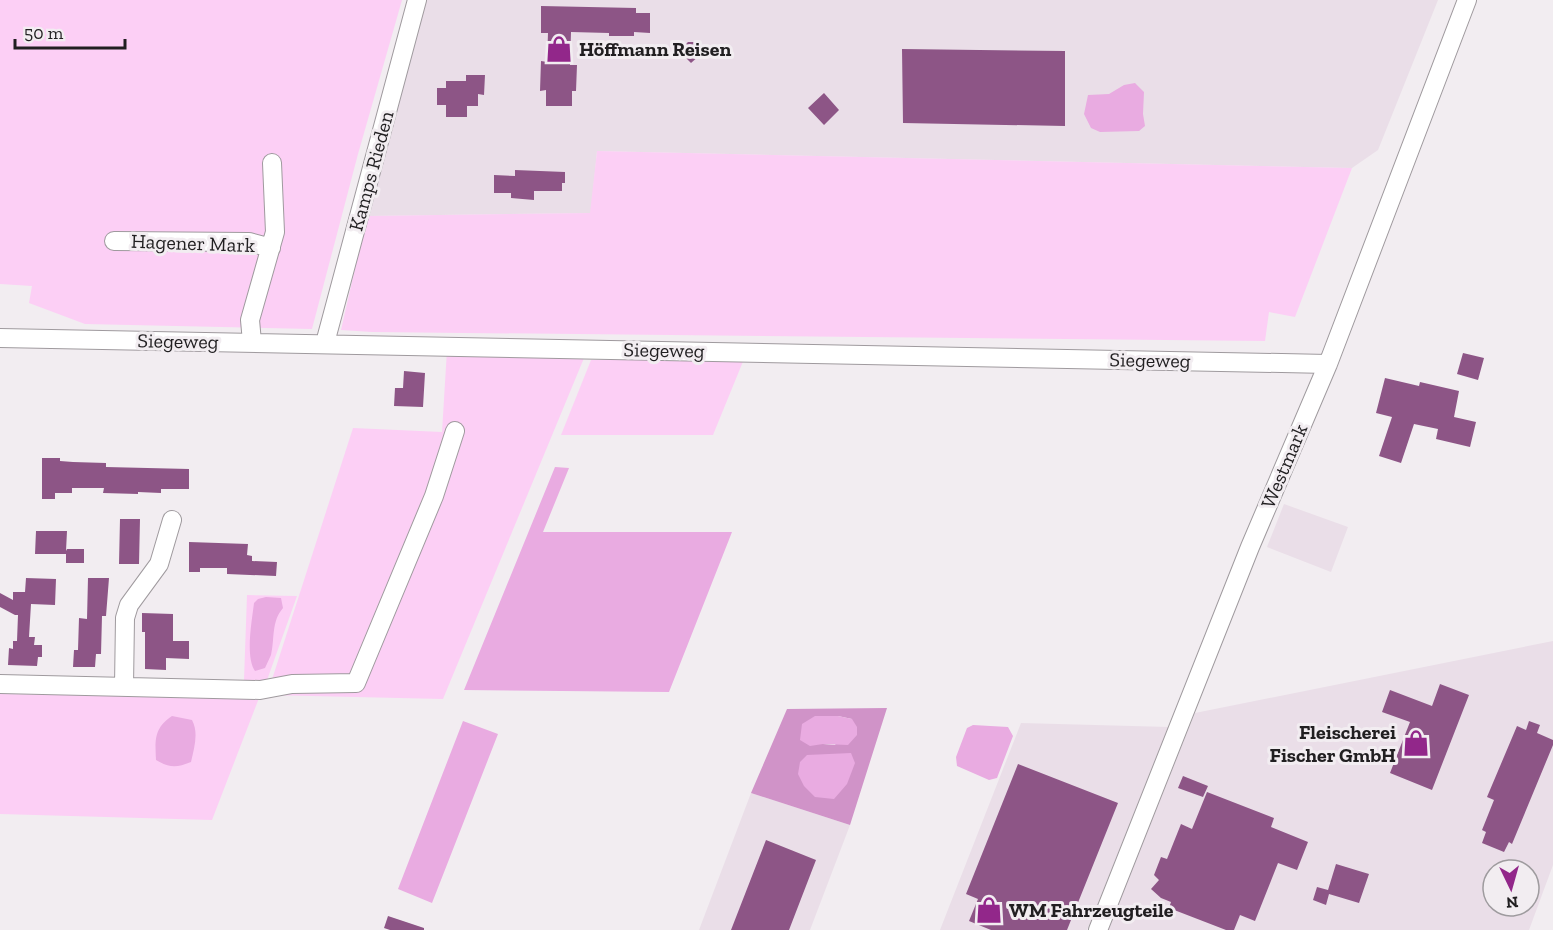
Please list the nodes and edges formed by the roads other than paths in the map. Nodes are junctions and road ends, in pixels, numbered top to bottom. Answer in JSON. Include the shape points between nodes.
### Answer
{"nodes":[{"id":1,"x":417,"y":0,"type":"edge"},
{"id":2,"x":1467,"y":0,"type":"edge"},
{"id":3,"x":272,"y":163,"type":"dead end"},
{"id":4,"x":114,"y":241,"type":"dead end"},
{"id":5,"x":271,"y":248,"type":"junction"},
{"id":6,"x":0,"y":338,"type":"edge"},
{"id":7,"x":252,"y":342,"type":"junction"},
{"id":8,"x":325,"y":343,"type":"junction"},
{"id":9,"x":1328,"y":364,"type":"junction"},
{"id":10,"x":455,"y":431,"type":"dead end"},
{"id":11,"x":172,"y":520,"type":"dead end"},
{"id":12,"x":0,"y":684,"type":"edge"},
{"id":13,"x":124,"y":687,"type":"junction"},
{"id":14,"x":1098,"y":930,"type":"edge"}],
"edges":[{"from":1,"to":8,"type":"street","name":"Kamps Rieden"},
{"from":2,"to":9,"type":"street","name":"Westmark"},
{"from":3,"to":5,"type":"street","name":"Hagener Mark","via":[[275,232]]},
{"from":4,"to":5,"type":"street","name":"Hagener Mark","via":[[249,242]]},
{"from":5,"to":7,"type":"street","name":"Hagener Mark","via":[[250,320]]},
{"from":6,"to":7,"type":"street","name":"Siegeweg"},
{"from":7,"to":8,"type":"street","name":"Siegeweg"},
{"from":8,"to":9,"type":"street","name":"Siegeweg"},
{"from":9,"to":14,"type":"street","name":"Westmark","via":[[1250,547]]},
{"from":10,"to":13,"type":"street","via":[[434,496],[356,683],[292,684],[260,690]]},
{"from":11,"to":13,"type":"street","via":[[159,564],[129,605],[125,618]]},
{"from":12,"to":13,"type":"street"}]}
